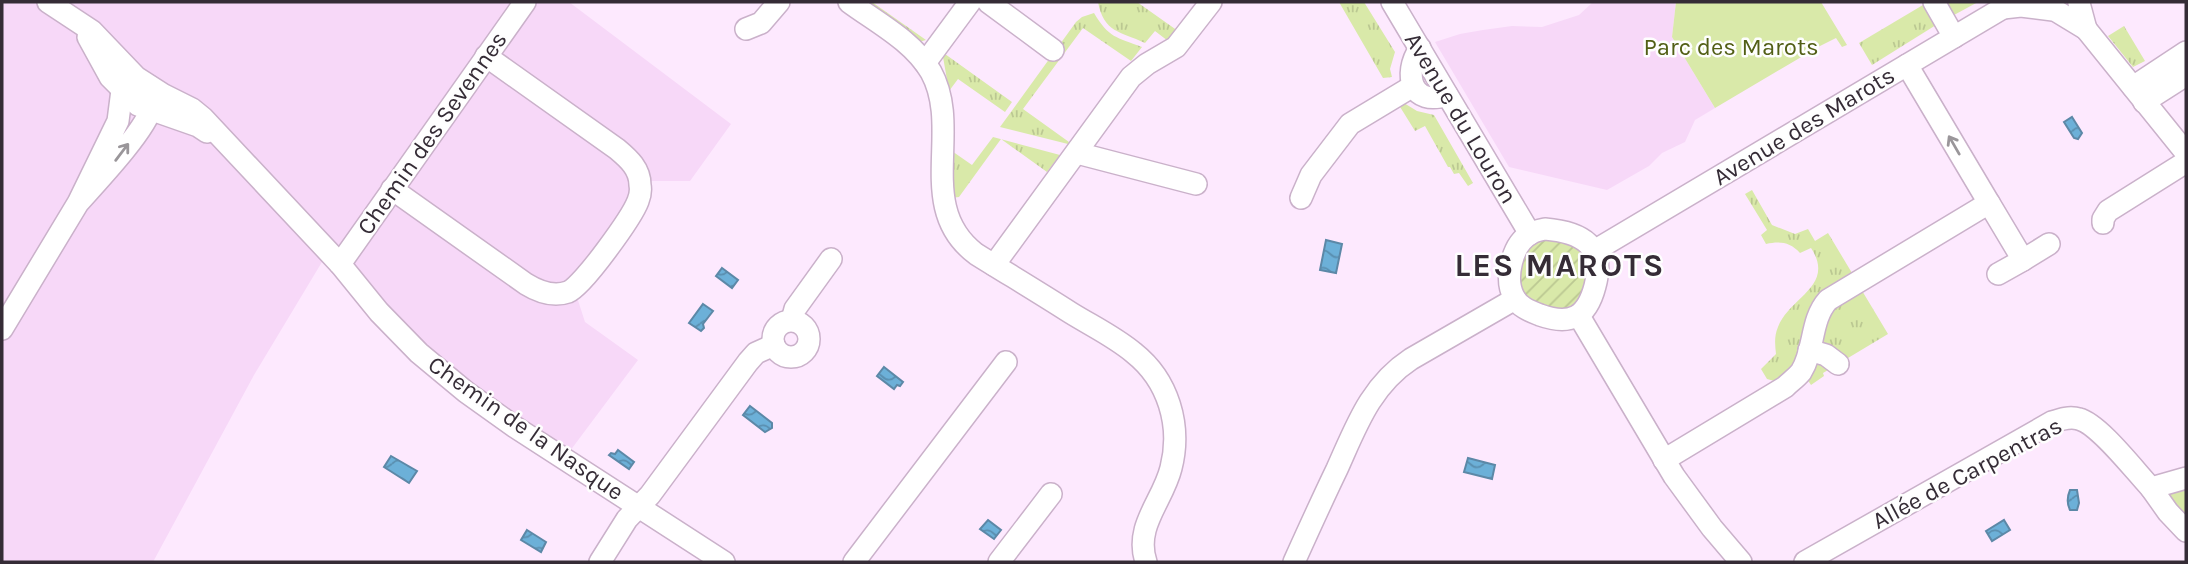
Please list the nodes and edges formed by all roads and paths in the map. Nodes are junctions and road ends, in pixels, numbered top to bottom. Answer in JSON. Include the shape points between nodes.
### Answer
{"nodes":[{"id":1,"x":48,"y":2,"type":"edge"},
{"id":2,"x":525,"y":2,"type":"edge"},
{"id":3,"x":779,"y":2,"type":"edge"},
{"id":4,"x":849,"y":2,"type":"edge"},
{"id":5,"x":970,"y":2,"type":"edge"},
{"id":6,"x":988,"y":2,"type":"edge"},
{"id":7,"x":1210,"y":2,"type":"edge"},
{"id":8,"x":1392,"y":2,"type":"edge"},
{"id":9,"x":1934,"y":2,"type":"edge"},
{"id":10,"x":2079,"y":3,"type":"edge"},
{"id":11,"x":2008,"y":5,"type":"edge"},
{"id":12,"x":2053,"y":8,"type":"edge"},
{"id":13,"x":77,"y":21,"type":"junction"},
{"id":14,"x":746,"y":29,"type":"dead end"},
{"id":15,"x":2086,"y":29,"type":"junction"},
{"id":16,"x":1954,"y":37,"type":"junction"},
{"id":17,"x":1419,"y":48,"type":"junction"},
{"id":18,"x":1053,"y":50,"type":"dead end"},
{"id":19,"x":2186,"y":52,"type":"edge"},
{"id":20,"x":486,"y":57,"type":"junction"},
{"id":21,"x":925,"y":63,"type":"junction"},
{"id":22,"x":1907,"y":65,"type":"junction"},
{"id":23,"x":2186,"y":75,"type":"edge"},
{"id":24,"x":149,"y":86,"type":"junction"},
{"id":25,"x":1413,"y":86,"type":"junction"},
{"id":26,"x":122,"y":90,"type":"junction"},
{"id":27,"x":2138,"y":94,"type":"junction"},
{"id":28,"x":1447,"y":95,"type":"junction"},
{"id":29,"x":150,"y":110,"type":"junction"},
{"id":30,"x":232,"y":149,"type":"junction"},
{"id":31,"x":1077,"y":153,"type":"junction"},
{"id":32,"x":2186,"y":153,"type":"edge"},
{"id":33,"x":2186,"y":162,"type":"edge"},
{"id":34,"x":1196,"y":184,"type":"dead end"},
{"id":35,"x":393,"y":189,"type":"junction"},
{"id":36,"x":1301,"y":198,"type":"dead end"},
{"id":37,"x":78,"y":203,"type":"junction"},
{"id":38,"x":1989,"y":204,"type":"junction"},
{"id":39,"x":2103,"y":223,"type":"dead end"},
{"id":40,"x":1530,"y":234,"type":"junction"},
{"id":41,"x":2049,"y":244,"type":"dead end"},
{"id":42,"x":1594,"y":251,"type":"junction"},
{"id":43,"x":831,"y":259,"type":"dead end"},
{"id":44,"x":2023,"y":260,"type":"junction"},
{"id":45,"x":340,"y":264,"type":"junction"},
{"id":46,"x":995,"y":265,"type":"junction"},
{"id":47,"x":1998,"y":274,"type":"dead end"},
{"id":48,"x":1515,"y":299,"type":"junction"},
{"id":49,"x":1579,"y":316,"type":"junction"},
{"id":50,"x":792,"y":320,"type":"junction"},
{"id":51,"x":2,"y":329,"type":"edge"},
{"id":52,"x":774,"y":345,"type":"junction"},
{"id":53,"x":1809,"y":349,"type":"junction"},
{"id":54,"x":1006,"y":362,"type":"dead end"},
{"id":55,"x":1838,"y":364,"type":"dead end"},
{"id":56,"x":1664,"y":460,"type":"junction"},
{"id":57,"x":2186,"y":478,"type":"edge"},
{"id":58,"x":2151,"y":488,"type":"junction"},
{"id":59,"x":1051,"y":494,"type":"dead end"},
{"id":60,"x":638,"y":506,"type":"junction"},
{"id":61,"x":2186,"y":531,"type":"edge"},
{"id":62,"x":600,"y":562,"type":"edge"},
{"id":63,"x":724,"y":562,"type":"edge"},
{"id":64,"x":854,"y":562,"type":"edge"},
{"id":65,"x":999,"y":562,"type":"edge"},
{"id":66,"x":1146,"y":562,"type":"edge"},
{"id":67,"x":1294,"y":562,"type":"edge"},
{"id":68,"x":1741,"y":562,"type":"edge"},
{"id":69,"x":1805,"y":562,"type":"edge"}],
"edges":[{"from":1,"to":13,"type":"street","name":"Chemin de la Nasque"},
{"from":2,"to":20,"type":"street","name":"Chemin des Sevennes"},
{"from":3,"to":14,"type":"street","via":[[761,23]]},
{"from":4,"to":21,"type":"street"},
{"from":5,"to":21,"type":"street"},
{"from":6,"to":18,"type":"street"},
{"from":7,"to":31,"type":"street","via":[[1175,47],[1131,77]]},
{"from":8,"to":17,"type":"street","name":"Avenue du Louron"},
{"from":9,"to":16,"type":"street"},
{"from":10,"to":12,"type":"street","via":[[2070,12]]},
{"from":10,"to":15,"type":"street"},
{"from":11,"to":12,"type":"street"},
{"from":11,"to":16,"type":"street","name":"Avenue des Marots"},
{"from":12,"to":15,"type":"street"},
{"from":13,"to":24,"type":"street","name":"Chemin de la Nasque"},
{"from":13,"to":26,"type":"street","name":"Chemin de la Nasque"},
{"from":15,"to":27,"type":"street"},
{"from":16,"to":22,"type":"street","name":"Avenue des Marots"},
{"from":17,"to":25,"type":"street","via":[[1410,66]]},
{"from":17,"to":28,"type":"street","name":"Avenue du Louron"},
{"from":19,"to":27,"type":"street"},
{"from":20,"to":35,"type":"street","name":"Chemin des Sevennes"},
{"from":20,"to":35,"type":"street","via":[[632,162],[640,187],[632,213],[581,283],[567,292],[548,293],[526,284]]},
{"from":21,"to":46,"type":"street","via":[[941,102],[948,220],[968,247]]},
{"from":38,"to":22,"type":"street","one_way":true},
{"from":22,"to":42,"type":"street","name":"Avenue des Marots"},
{"from":23,"to":27,"type":"street"},
{"from":24,"to":26,"type":"street"},
{"from":24,"to":29,"type":"street"},
{"from":24,"to":30,"type":"street","name":"Chemin de la Nasque","via":[[192,109]]},
{"from":25,"to":28,"type":"street","via":[[1428,97]]},
{"from":25,"to":36,"type":"street","via":[[1350,124],[1311,175]]},
{"from":26,"to":29,"type":"street","name":"Chemin de la Nasque"},
{"from":26,"to":37,"type":"street","via":[[118,121]]},
{"from":27,"to":32,"type":"street"},
{"from":28,"to":40,"type":"street","name":"Avenue du Louron"},
{"from":29,"to":30,"type":"street","name":"Chemin de la Nasque","via":[[198,126]]},
{"from":37,"to":29,"type":"street","one_way":true,"via":[[119,156]]},
{"from":30,"to":45,"type":"street","name":"Chemin de la Nasque"},
{"from":31,"to":34,"type":"street"},
{"from":31,"to":46,"type":"street"},
{"from":33,"to":39,"type":"street","via":[[2108,211]]},
{"from":35,"to":45,"type":"street","name":"Chemin des Sevennes"},
{"from":37,"to":51,"type":"street"},
{"from":38,"to":44,"type":"street"},
{"from":38,"to":53,"type":"street","via":[[1828,300],[1817,317]]},
{"from":40,"to":42,"type":"street","via":[[1545,229],[1565,233]]},
{"from":40,"to":48,"type":"street","via":[[1512,263],[1509,282]]},
{"from":41,"to":44,"type":"street"},
{"from":42,"to":49,"type":"street","via":[[1598,275],[1588,305]]},
{"from":43,"to":50,"type":"street"},
{"from":44,"to":47,"type":"street"},
{"from":45,"to":60,"type":"street","name":"Chemin de la Nasque","via":[[428,361],[515,427]]},
{"from":46,"to":66,"type":"street","via":[[1135,353],[1166,393],[1174,421],[1174,453],[1167,482],[1143,530]]},
{"from":48,"to":49,"type":"street","via":[[1543,316],[1564,320]]},
{"from":48,"to":67,"type":"street","via":[[1411,359],[1383,382],[1360,416]]},
{"from":49,"to":56,"type":"street"},
{"from":50,"to":52,"type":"street","via":[[775,329]]},
{"from":50,"to":52,"type":"street","via":[[807,330],[807,349],[790,357]]},
{"from":52,"to":60,"type":"street","via":[[748,362]]},
{"from":53,"to":55,"type":"street"},
{"from":53,"to":56,"type":"street","via":[[1801,370],[1785,387]]},
{"from":54,"to":64,"type":"street"},
{"from":56,"to":68,"type":"street"},
{"from":57,"to":58,"type":"street"},
{"from":58,"to":61,"type":"street","name":"Allée de Carpentras"},
{"from":58,"to":69,"type":"street","name":"Allée de Carpentras","via":[[2093,426],[2068,417]]},
{"from":59,"to":65,"type":"street"},
{"from":60,"to":62,"type":"street"},
{"from":60,"to":63,"type":"street","name":"Chemin de la Nasque"}]}
